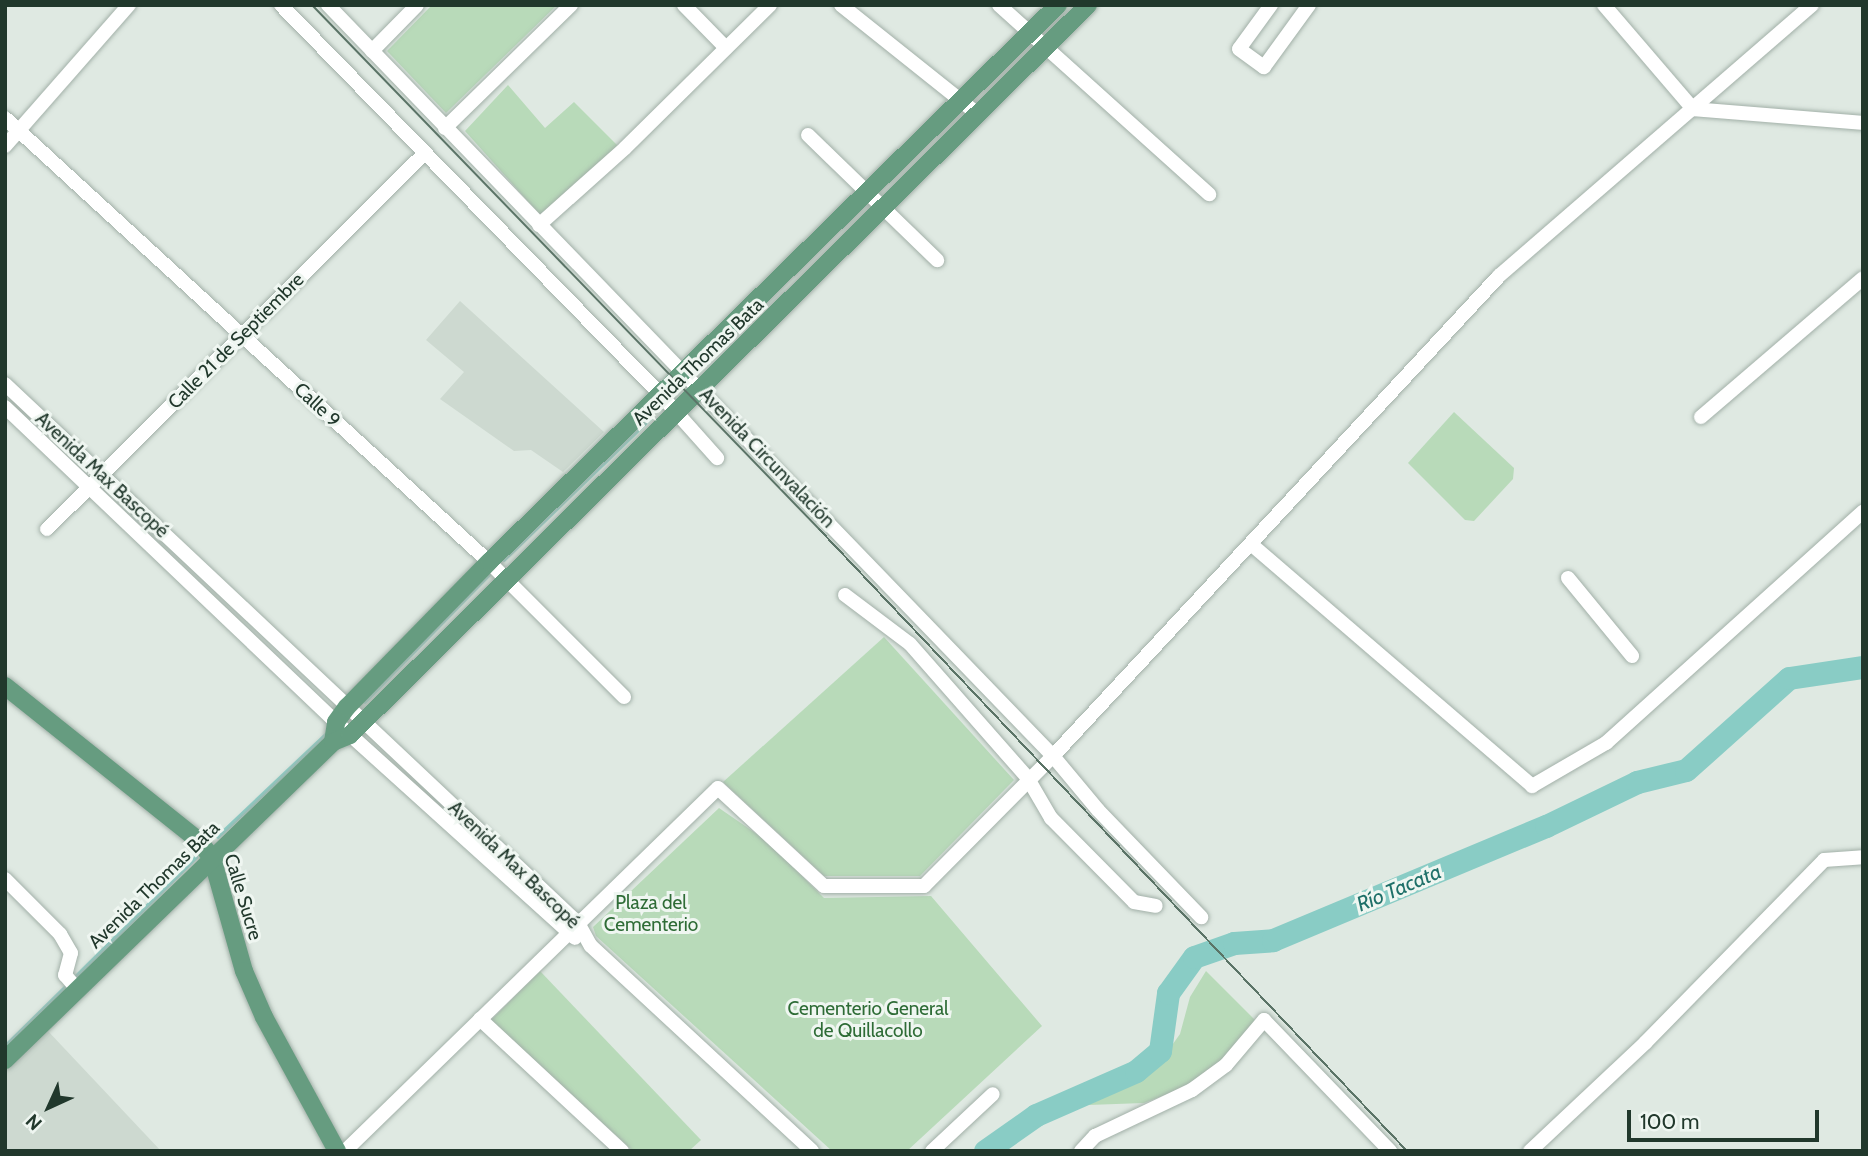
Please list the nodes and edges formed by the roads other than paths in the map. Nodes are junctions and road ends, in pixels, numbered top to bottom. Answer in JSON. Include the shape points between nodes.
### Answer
{"nodes":[{"id":1,"x":129,"y":5,"type":"edge"},
{"id":2,"x":281,"y":5,"type":"edge"},
{"id":3,"x":328,"y":5,"type":"edge"},
{"id":4,"x":417,"y":5,"type":"edge"},
{"id":5,"x":570,"y":5,"type":"edge"},
{"id":6,"x":684,"y":5,"type":"edge"},
{"id":7,"x":770,"y":5,"type":"edge"},
{"id":8,"x":842,"y":5,"type":"edge"},
{"id":9,"x":999,"y":5,"type":"edge"},
{"id":10,"x":1058,"y":5,"type":"edge"},
{"id":11,"x":1087,"y":5,"type":"edge"},
{"id":12,"x":1271,"y":5,"type":"edge"},
{"id":13,"x":1309,"y":5,"type":"edge"},
{"id":14,"x":1604,"y":5,"type":"edge"},
{"id":15,"x":1812,"y":5,"type":"edge"},
{"id":16,"x":1031,"y":32,"type":"junction"},
{"id":17,"x":1048,"y":45,"type":"junction"},
{"id":18,"x":726,"y":48,"type":"junction"},
{"id":19,"x":372,"y":51,"type":"junction"},
{"id":20,"x":962,"y":102,"type":"junction"},
{"id":21,"x":1693,"y":109,"type":"junction"},
{"id":22,"x":979,"y":115,"type":"junction"},
{"id":23,"x":5,"y":118,"type":"edge"},
{"id":24,"x":1863,"y":123,"type":"edge"},
{"id":25,"x":445,"y":128,"type":"junction"},
{"id":26,"x":19,"y":131,"type":"junction"},
{"id":27,"x":808,"y":135,"type":"dead end"},
{"id":28,"x":5,"y":146,"type":"edge"},
{"id":29,"x":425,"y":153,"type":"junction"},
{"id":30,"x":1209,"y":194,"type":"dead end"},
{"id":31,"x":867,"y":195,"type":"junction"},
{"id":32,"x":882,"y":210,"type":"junction"},
{"id":33,"x":539,"y":225,"type":"junction"},
{"id":34,"x":937,"y":260,"type":"dead end"},
{"id":35,"x":1863,"y":278,"type":"edge"},
{"id":36,"x":241,"y":335,"type":"junction"},
{"id":37,"x":684,"y":372,"type":"junction"},
{"id":38,"x":5,"y":384,"type":"edge"},
{"id":39,"x":701,"y":389,"type":"junction"},
{"id":40,"x":660,"y":394,"type":"junction"},
{"id":41,"x":5,"y":407,"type":"edge"},
{"id":42,"x":677,"y":412,"type":"junction"},
{"id":43,"x":1701,"y":416,"type":"dead end"},
{"id":44,"x":717,"y":458,"type":"dead end"},
{"id":45,"x":102,"y":475,"type":"junction"},
{"id":46,"x":90,"y":486,"type":"junction"},
{"id":47,"x":1863,"y":513,"type":"edge"},
{"id":48,"x":47,"y":529,"type":"dead end"},
{"id":49,"x":1251,"y":544,"type":"junction"},
{"id":50,"x":489,"y":562,"type":"junction"},
{"id":51,"x":505,"y":577,"type":"junction"},
{"id":52,"x":1568,"y":578,"type":"dead end"},
{"id":53,"x":845,"y":594,"type":"dead end"},
{"id":54,"x":1632,"y":656,"type":"dead end"},
{"id":55,"x":5,"y":685,"type":"edge"},
{"id":56,"x":624,"y":697,"type":"dead end"},
{"id":57,"x":347,"y":707,"type":"junction"},
{"id":58,"x":336,"y":722,"type":"junction"},
{"id":59,"x":348,"y":733,"type":"junction"},
{"id":60,"x":1053,"y":756,"type":"junction"},
{"id":61,"x":1027,"y":777,"type":"junction"},
{"id":62,"x":1863,"y":857,"type":"edge"},
{"id":63,"x":212,"y":858,"type":"junction"},
{"id":64,"x":5,"y":879,"type":"edge"},
{"id":65,"x":1156,"y":906,"type":"dead end"},
{"id":66,"x":1200,"y":917,"type":"dead end"},
{"id":67,"x":578,"y":923,"type":"junction"},
{"id":68,"x":566,"y":934,"type":"junction"},
{"id":69,"x":591,"y":946,"type":"junction"},
{"id":70,"x":77,"y":989,"type":"junction"},
{"id":71,"x":480,"y":1019,"type":"junction"},
{"id":72,"x":5,"y":1060,"type":"edge"},
{"id":73,"x":993,"y":1094,"type":"dead end"},
{"id":74,"x":337,"y":1151,"type":"edge"},
{"id":75,"x":345,"y":1151,"type":"edge"},
{"id":76,"x":622,"y":1151,"type":"edge"},
{"id":77,"x":812,"y":1151,"type":"edge"},
{"id":78,"x":932,"y":1151,"type":"edge"},
{"id":79,"x":1081,"y":1151,"type":"edge"},
{"id":80,"x":1390,"y":1151,"type":"edge"},
{"id":81,"x":1530,"y":1151,"type":"edge"}],
"edges":[{"from":1,"to":26,"type":"street"},
{"from":2,"to":29,"type":"street","name":"Avenida Circunvalación"},
{"from":3,"to":19,"type":"street","name":"Avenida Circunvalación"},
{"from":4,"to":19,"type":"street"},
{"from":5,"to":25,"type":"street"},
{"from":6,"to":18,"type":"street"},
{"from":7,"to":18,"type":"street"},
{"from":8,"to":20,"type":"street"},
{"from":9,"to":16,"type":"street"},
{"from":10,"to":16,"type":"main road","name":"Avenida Thomas Bata"},
{"from":11,"to":17,"type":"main road","name":"Avenida Thomas Bata"},
{"from":12,"to":13,"type":"street","via":[[1239,49],[1264,67]]},
{"from":14,"to":21,"type":"street"},
{"from":15,"to":21,"type":"street"},
{"from":16,"to":17,"type":"street"},
{"from":16,"to":20,"type":"main road","name":"Avenida Thomas Bata"},
{"from":17,"to":22,"type":"main road","name":"Avenida Thomas Bata"},
{"from":17,"to":30,"type":"street"},
{"from":18,"to":33,"type":"street"},
{"from":19,"to":25,"type":"street","name":"Avenida Circunvalación"},
{"from":20,"to":22,"type":"street"},
{"from":20,"to":31,"type":"main road","name":"Avenida Thomas Bata"},
{"from":21,"to":24,"type":"street"},
{"from":21,"to":49,"type":"street","via":[[1587,195],[1492,282]]},
{"from":22,"to":32,"type":"main road","name":"Avenida Thomas Bata"},
{"from":23,"to":26,"type":"street","name":"Calle 9"},
{"from":25,"to":33,"type":"street","name":"Avenida Circunvalación"},
{"from":26,"to":28,"type":"street"},
{"from":26,"to":36,"type":"street","name":"Calle 9"},
{"from":27,"to":31,"type":"street"},
{"from":29,"to":36,"type":"street","name":"Calle 21 de Septiembre"},
{"from":29,"to":40,"type":"street","name":"Avenida Circunvalación"},
{"from":31,"to":32,"type":"street"},
{"from":31,"to":37,"type":"main road","name":"Avenida Thomas Bata"},
{"from":32,"to":34,"type":"street"},
{"from":32,"to":39,"type":"main road","name":"Avenida Thomas Bata"},
{"from":33,"to":37,"type":"street","name":"Avenida Circunvalación"},
{"from":35,"to":43,"type":"street"},
{"from":36,"to":45,"type":"street","name":"Calle 21 de Septiembre"},
{"from":36,"to":50,"type":"street","name":"Calle 9"},
{"from":37,"to":39,"type":"street","name":"Avenida Circunvalación"},
{"from":37,"to":40,"type":"main road","name":"Avenida Thomas Bata"},
{"from":38,"to":45,"type":"street","name":"Avenida Max Bascopé"},
{"from":39,"to":42,"type":"main road","name":"Avenida Thomas Bata"},
{"from":39,"to":60,"type":"street","name":"Avenida Circunvalación"},
{"from":40,"to":42,"type":"street","name":"Avenida Circunvalación"},
{"from":40,"to":50,"type":"main road","name":"Avenida Thomas Bata"},
{"from":41,"to":46,"type":"street","name":"Avenida Max Bascopé"},
{"from":42,"to":44,"type":"street","name":"Avenida Circunvalación"},
{"from":42,"to":51,"type":"main road","name":"Avenida Thomas Bata"},
{"from":45,"to":46,"type":"street","name":"Calle 21 de Septiembre"},
{"from":45,"to":57,"type":"street","name":"Avenida Max Bascopé"},
{"from":46,"to":48,"type":"street","name":"Calle 21 de Septiembre"},
{"from":46,"to":58,"type":"street","name":"Avenida Max Bascopé"},
{"from":47,"to":49,"type":"street","via":[[1606,743],[1532,786]]},
{"from":49,"to":60,"type":"street"},
{"from":50,"to":51,"type":"street","name":"Calle 9"},
{"from":50,"to":57,"type":"main road","name":"Avenida Thomas Bata"},
{"from":51,"to":56,"type":"street","name":"Calle 9"},
{"from":51,"to":59,"type":"main road","name":"Avenida Thomas Bata"},
{"from":52,"to":54,"type":"street"},
{"from":53,"to":61,"type":"street","via":[[910,644]]},
{"from":55,"to":63,"type":"main road","name":"Calle Sucre","via":[[199,841]]},
{"from":57,"to":58,"type":"main road","name":"Avenida Thomas Bata"},
{"from":57,"to":59,"type":"street","name":"Avenida Max Bascopé"},
{"from":58,"to":59,"type":"main road","name":"Avenida Thomas Bata"},
{"from":59,"to":63,"type":"main road","name":"Avenida Thomas Bata"},
{"from":59,"to":67,"type":"street","name":"Avenida Max Bascopé"},
{"from":59,"to":68,"type":"street","name":"Avenida Max Bascopé"},
{"from":60,"to":61,"type":"street"},
{"from":60,"to":66,"type":"street","name":"Avenida Circunvalación"},
{"from":61,"to":65,"type":"street","via":[[1051,818],[1134,902]]},
{"from":61,"to":67,"type":"street","via":[[925,886],[824,886],[718,788]]},
{"from":62,"to":81,"type":"street","via":[[1824,860],[1645,1043]]},
{"from":63,"to":70,"type":"main road","name":"Avenida Thomas Bata"},
{"from":63,"to":74,"type":"main road","name":"Calle Sucre","via":[[244,971]]},
{"from":64,"to":70,"type":"street","via":[[60,934],[71,953],[65,975]]},
{"from":67,"to":68,"type":"street"},
{"from":67,"to":69,"type":"street","name":"Avenida Max Bascopé"},
{"from":68,"to":69,"type":"street","name":"Avenida Max Bascopé"},
{"from":68,"to":71,"type":"street"},
{"from":69,"to":77,"type":"street"},
{"from":70,"to":72,"type":"main road","name":"Avenida Thomas Bata"},
{"from":71,"to":75,"type":"street"},
{"from":71,"to":76,"type":"street"},
{"from":73,"to":78,"type":"street"},
{"from":79,"to":80,"type":"street","via":[[1095,1136],[1200,1084],[1226,1065],[1264,1020]]}]}
